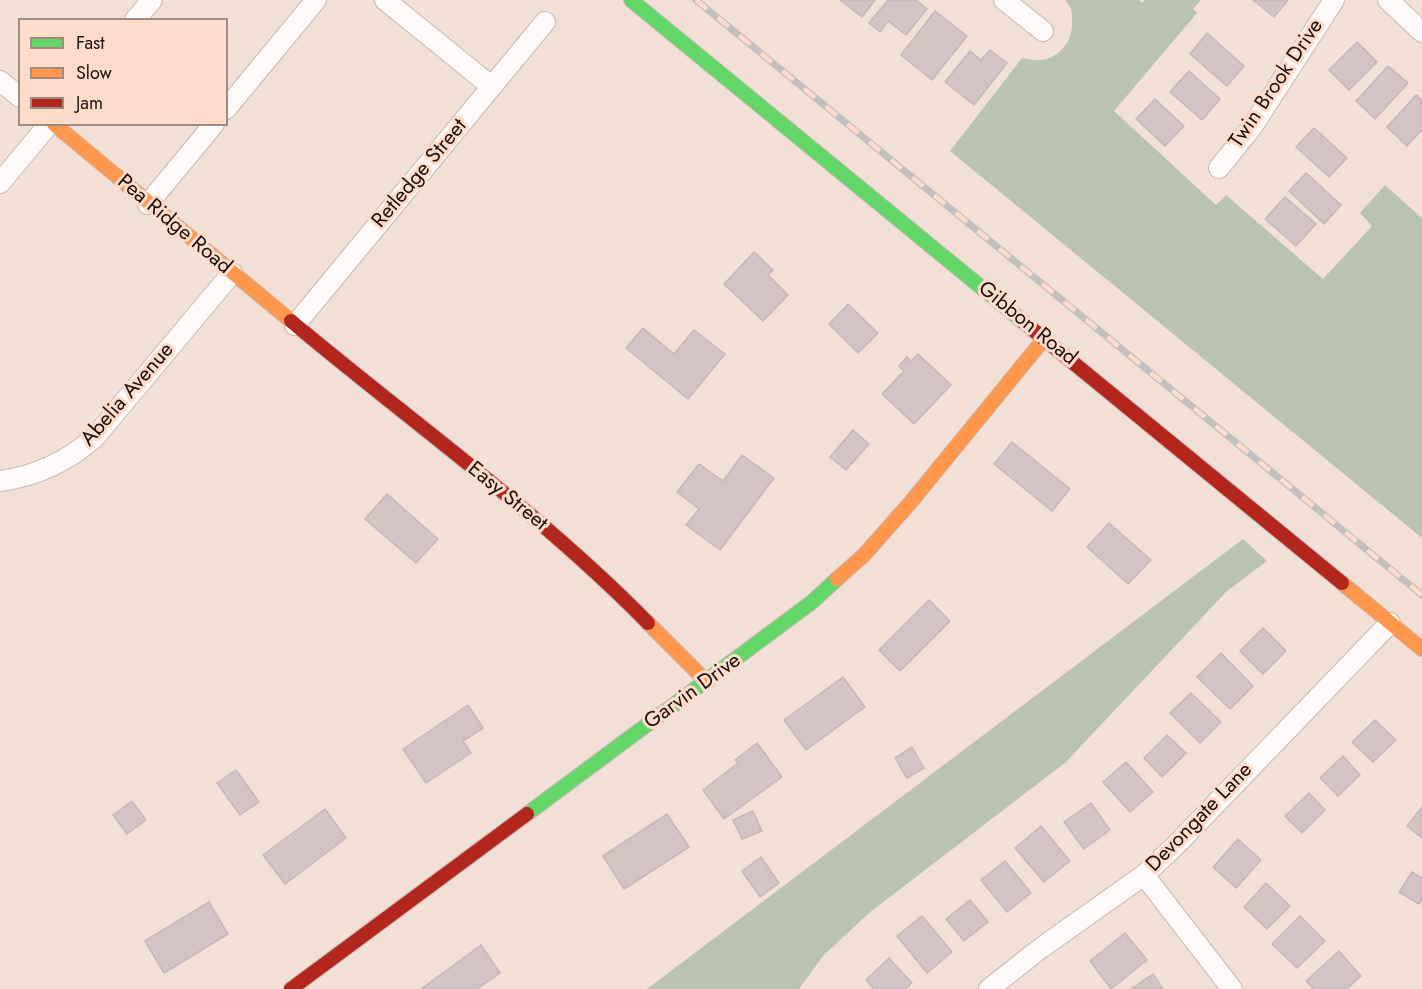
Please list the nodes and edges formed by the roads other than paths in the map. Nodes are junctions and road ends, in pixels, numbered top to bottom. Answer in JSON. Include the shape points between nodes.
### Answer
{"nodes":[{"id":1,"x":152,"y":0,"type":"edge"},
{"id":2,"x":316,"y":0,"type":"edge"},
{"id":3,"x":385,"y":0,"type":"edge"},
{"id":4,"x":631,"y":0,"type":"edge"},
{"id":5,"x":1004,"y":0,"type":"edge"},
{"id":6,"x":1334,"y":0,"type":"edge"},
{"id":7,"x":1388,"y":0,"type":"edge"},
{"id":8,"x":137,"y":18,"type":"edge"},
{"id":9,"x":544,"y":22,"type":"dead end"},
{"id":10,"x":1043,"y":31,"type":"dead end"},
{"id":11,"x":1422,"y":32,"type":"edge"},
{"id":12,"x":0,"y":81,"type":"edge"},
{"id":13,"x":491,"y":87,"type":"junction"},
{"id":14,"x":18,"y":95,"type":"edge"},
{"id":15,"x":228,"y":107,"type":"edge"},
{"id":16,"x":47,"y":126,"type":"edge"},
{"id":17,"x":56,"y":126,"type":"edge"},
{"id":18,"x":212,"y":126,"type":"edge"},
{"id":19,"x":1219,"y":168,"type":"dead end"},
{"id":20,"x":0,"y":183,"type":"edge"},
{"id":21,"x":148,"y":204,"type":"junction"},
{"id":22,"x":232,"y":273,"type":"junction"},
{"id":23,"x":295,"y":325,"type":"junction"},
{"id":24,"x":1044,"y":339,"type":"junction"},
{"id":25,"x":0,"y":481,"type":"edge"},
{"id":26,"x":1390,"y":623,"type":"junction"},
{"id":27,"x":1422,"y":649,"type":"edge"},
{"id":28,"x":707,"y":682,"type":"junction"},
{"id":29,"x":1144,"y":875,"type":"junction"},
{"id":30,"x":291,"y":989,"type":"edge"},
{"id":31,"x":988,"y":989,"type":"edge"},
{"id":32,"x":1232,"y":989,"type":"edge"}],
"edges":[{"from":1,"to":8,"type":"street"},
{"from":2,"to":15,"type":"street"},
{"from":3,"to":13,"type":"street"},
{"from":4,"to":24,"type":"street","name":"Gibbon Road"},
{"from":5,"to":10,"type":"street"},
{"from":6,"to":19,"type":"street","name":"Twin Brook Drive","via":[[1252,127]]},
{"from":7,"to":11,"type":"street"},
{"from":9,"to":13,"type":"street","name":"Retledge Street"},
{"from":12,"to":14,"type":"street"},
{"from":13,"to":23,"type":"street","name":"Retledge Street"},
{"from":16,"to":20,"type":"street"},
{"from":17,"to":21,"type":"street","name":"Pea Ridge Road"},
{"from":18,"to":21,"type":"street"},
{"from":21,"to":22,"type":"street","name":"Pea Ridge Road"},
{"from":22,"to":23,"type":"street","name":"Pea Ridge Road"},
{"from":22,"to":25,"type":"street","name":"Abelia Avenue","via":[[95,437],[51,467]]},
{"from":23,"to":28,"type":"street","name":"Easy Street","via":[[606,580]]},
{"from":24,"to":26,"type":"street","name":"Gibbon Road"},
{"from":24,"to":28,"type":"street","name":"Garvin Drive","via":[[864,555],[794,617]]},
{"from":26,"to":27,"type":"street","name":"Gibbon Road"},
{"from":26,"to":29,"type":"street","name":"Devongate Lane"},
{"from":28,"to":30,"type":"street","name":"Garvin Drive"},
{"from":29,"to":31,"type":"street","name":"Devongate Lane"},
{"from":29,"to":32,"type":"street"}]}
